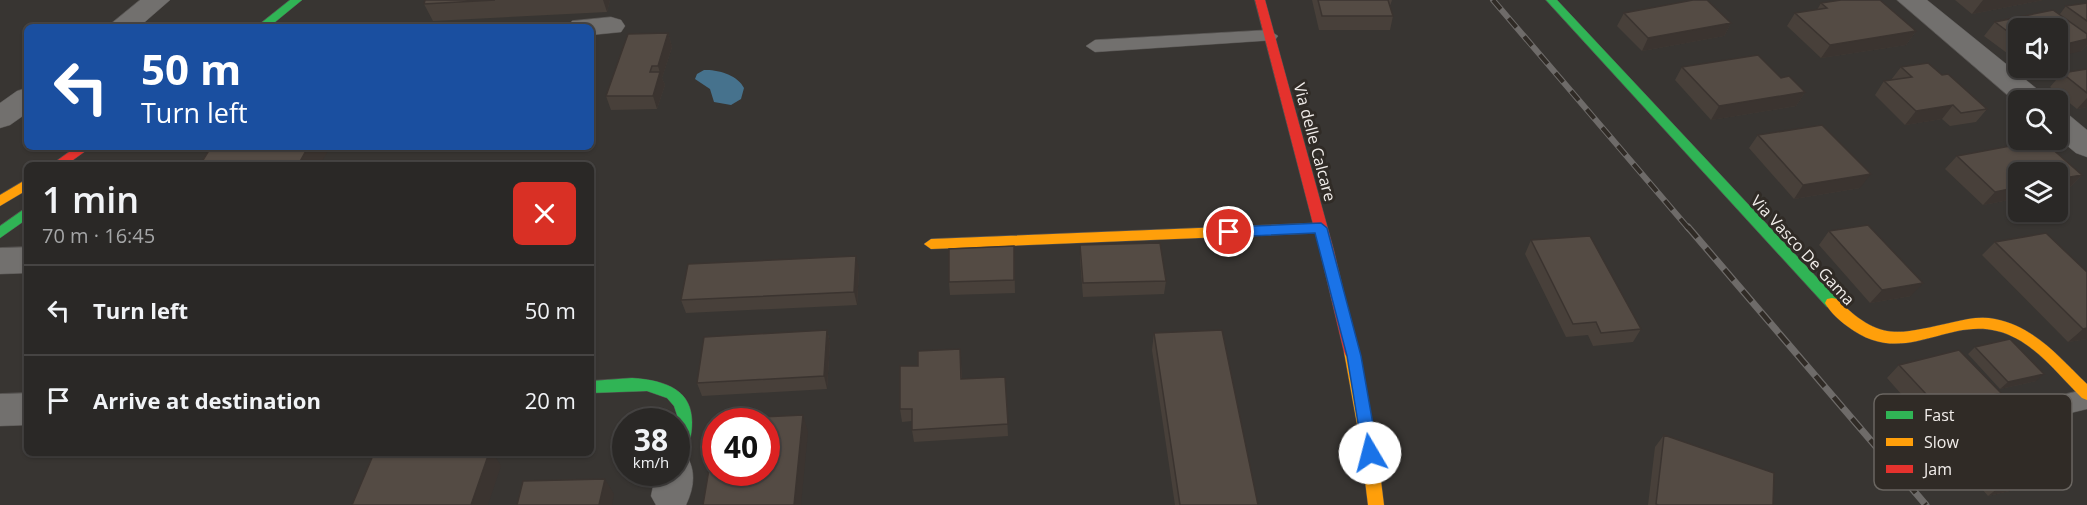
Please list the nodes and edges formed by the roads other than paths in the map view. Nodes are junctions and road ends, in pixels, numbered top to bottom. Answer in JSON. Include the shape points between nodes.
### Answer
{"nodes":[{"id":1,"x":157,"y":0,"type":"edge"},
{"id":2,"x":297,"y":0,"type":"edge"},
{"id":3,"x":1260,"y":0,"type":"edge"},
{"id":4,"x":1551,"y":0,"type":"edge"},
{"id":5,"x":1910,"y":0,"type":"edge"},
{"id":6,"x":126,"y":24,"type":"edge"},
{"id":7,"x":266,"y":24,"type":"edge"},
{"id":8,"x":611,"y":26,"type":"dead end"},
{"id":9,"x":594,"y":27,"type":"edge"},
{"id":10,"x":1269,"y":36,"type":"junction"},
{"id":11,"x":1095,"y":46,"type":"dead end"},
{"id":12,"x":2020,"y":90,"type":"edge"},
{"id":13,"x":24,"y":100,"type":"edge"},
{"id":14,"x":0,"y":118,"type":"edge"},
{"id":15,"x":2068,"y":130,"type":"edge"},
{"id":16,"x":2087,"y":146,"type":"edge"},
{"id":17,"x":80,"y":150,"type":"edge"},
{"id":18,"x":62,"y":162,"type":"edge"},
{"id":19,"x":24,"y":186,"type":"edge"},
{"id":20,"x":0,"y":201,"type":"edge"},
{"id":21,"x":24,"y":214,"type":"edge"},
{"id":22,"x":1321,"y":228,"type":"junction"},
{"id":23,"x":0,"y":233,"type":"edge"},
{"id":24,"x":931,"y":244,"type":"dead end"},
{"id":25,"x":24,"y":260,"type":"edge"},
{"id":26,"x":0,"y":261,"type":"edge"},
{"id":27,"x":594,"y":387,"type":"edge"},
{"id":28,"x":2087,"y":394,"type":"edge"},
{"id":29,"x":2087,"y":399,"type":"edge"},
{"id":30,"x":2072,"y":403,"type":"edge"},
{"id":31,"x":683,"y":408,"type":"edge"},
{"id":32,"x":24,"y":409,"type":"edge"},
{"id":33,"x":0,"y":410,"type":"edge"},
{"id":34,"x":1376,"y":505,"type":"edge"}],
"edges":[{"from":1,"to":6,"type":"street"},
{"from":2,"to":7,"type":"street"},
{"from":3,"to":10,"type":"street","name":"Via delle Calcare"},
{"from":4,"to":28,"type":"street","name":"Via Vasco De Gama","via":[[1851,324],[1872,335],[1895,339],[1979,323],[1999,325],[2036,346]]},
{"from":5,"to":12,"type":"street"},
{"from":8,"to":9,"type":"street"},
{"from":10,"to":11,"type":"lane"},
{"from":10,"to":22,"type":"street","name":"Via delle Calcare"},
{"from":13,"to":14,"type":"street"},
{"from":15,"to":16,"type":"street"},
{"from":17,"to":18,"type":"street"},
{"from":19,"to":20,"type":"street"},
{"from":21,"to":23,"type":"street"},
{"from":22,"to":24,"type":"street"},
{"from":22,"to":34,"type":"street","name":"Via delle Calcare","via":[[1354,356]]},
{"from":25,"to":26,"type":"street"},
{"from":27,"to":31,"type":"street","via":[[650,386],[678,396]]},
{"from":29,"to":30,"type":"lane"},
{"from":32,"to":33,"type":"street"}]}
